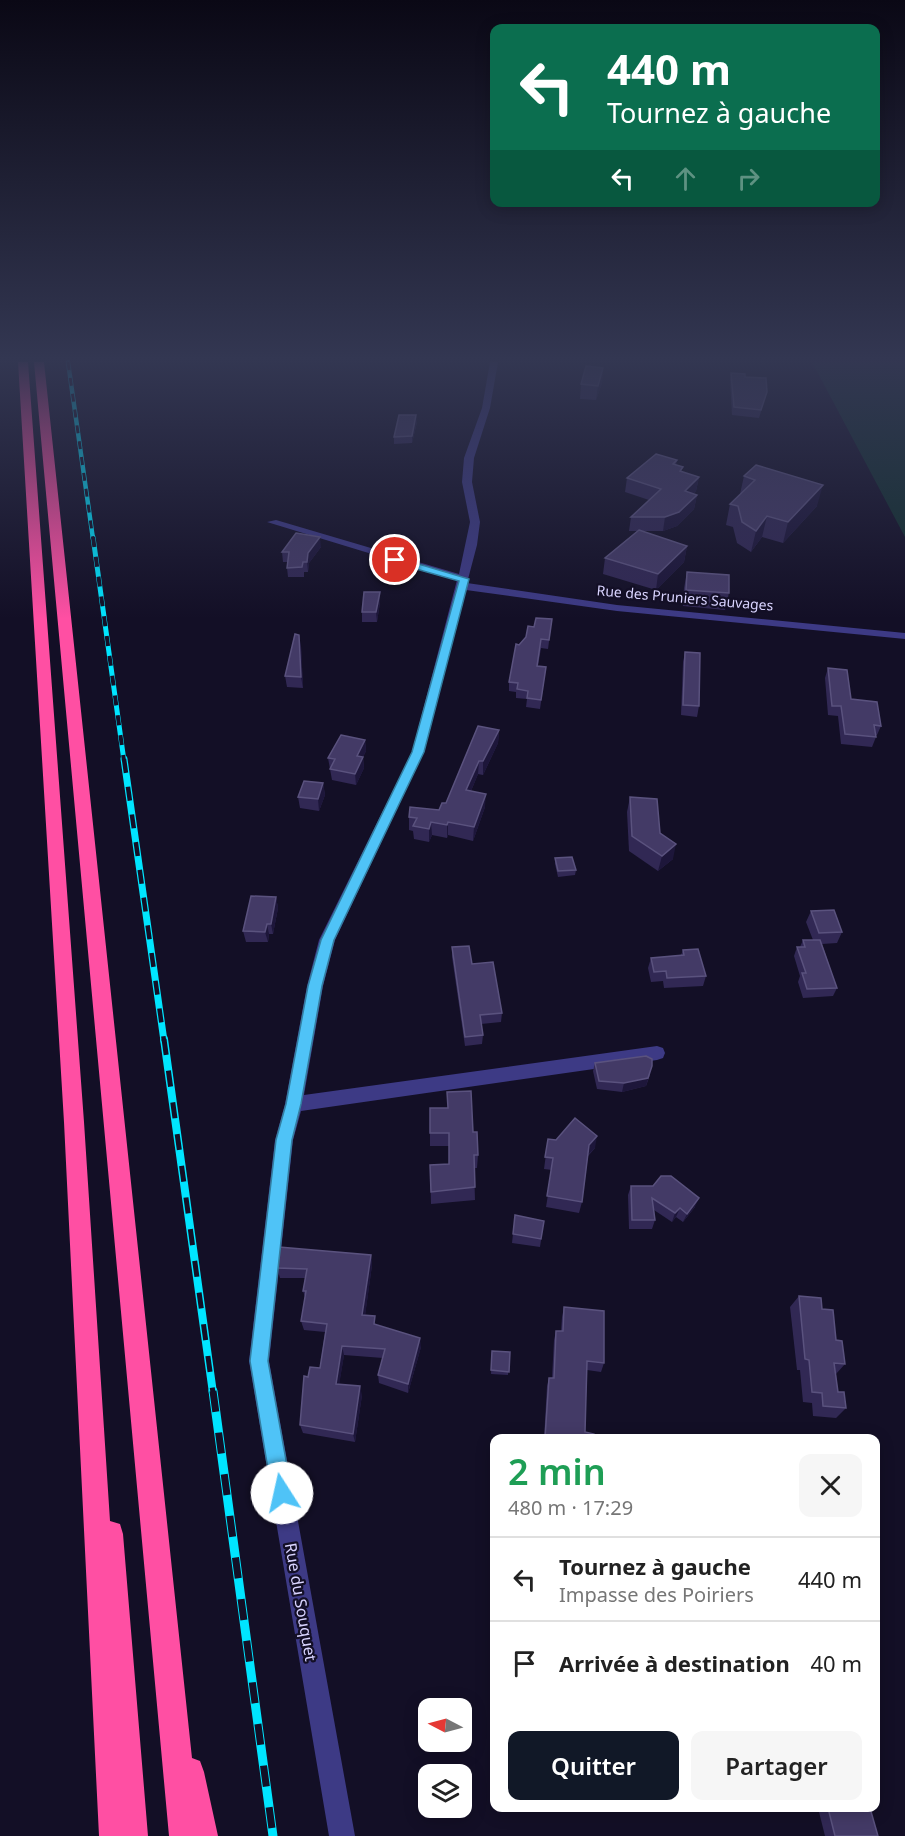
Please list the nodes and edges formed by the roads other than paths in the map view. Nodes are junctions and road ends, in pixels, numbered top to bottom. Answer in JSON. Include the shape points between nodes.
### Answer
{"nodes":[{"id":1,"x":29,"y":448,"type":"edge"},
{"id":2,"x":48,"y":448,"type":"edge"},
{"id":3,"x":473,"y":448,"type":"edge"},
{"id":4,"x":272,"y":522,"type":"dead end"},
{"id":5,"x":463,"y":583,"type":"junction"},
{"id":6,"x":905,"y":636,"type":"edge"},
{"id":7,"x":657,"y":1053,"type":"dead end"},
{"id":8,"x":294,"y":1104,"type":"junction"},
{"id":9,"x":74,"y":1122,"type":"junction"},
{"id":10,"x":170,"y":1680,"type":"junction"},
{"id":11,"x":115,"y":1836,"type":"edge"},
{"id":12,"x":132,"y":1836,"type":"edge"},
{"id":13,"x":185,"y":1836,"type":"edge"},
{"id":14,"x":202,"y":1836,"type":"edge"},
{"id":15,"x":342,"y":1836,"type":"edge"}],
"edges":[{"from":1,"to":9,"type":"highway"},
{"from":2,"to":10,"type":"highway"},
{"from":3,"to":5,"type":"street","name":"Rue du Souquet","via":[[467,482],[475,522]]},
{"from":4,"to":5,"type":"street","name":"Rue des Pruniers Sauvages"},
{"from":5,"to":6,"type":"street","name":"Rue des Pruniers Sauvages","via":[[616,608]]},
{"from":5,"to":8,"type":"street","name":"Rue du Souquet","via":[[418,752],[327,940]]},
{"from":7,"to":8,"type":"street"},
{"from":8,"to":15,"type":"street","name":"Rue du Souquet","via":[[284,1140],[259,1361]]},
{"from":9,"to":11,"type":"highway"},
{"from":9,"to":12,"type":"highway"},
{"from":10,"to":13,"type":"highway"},
{"from":10,"to":14,"type":"highway"}]}
